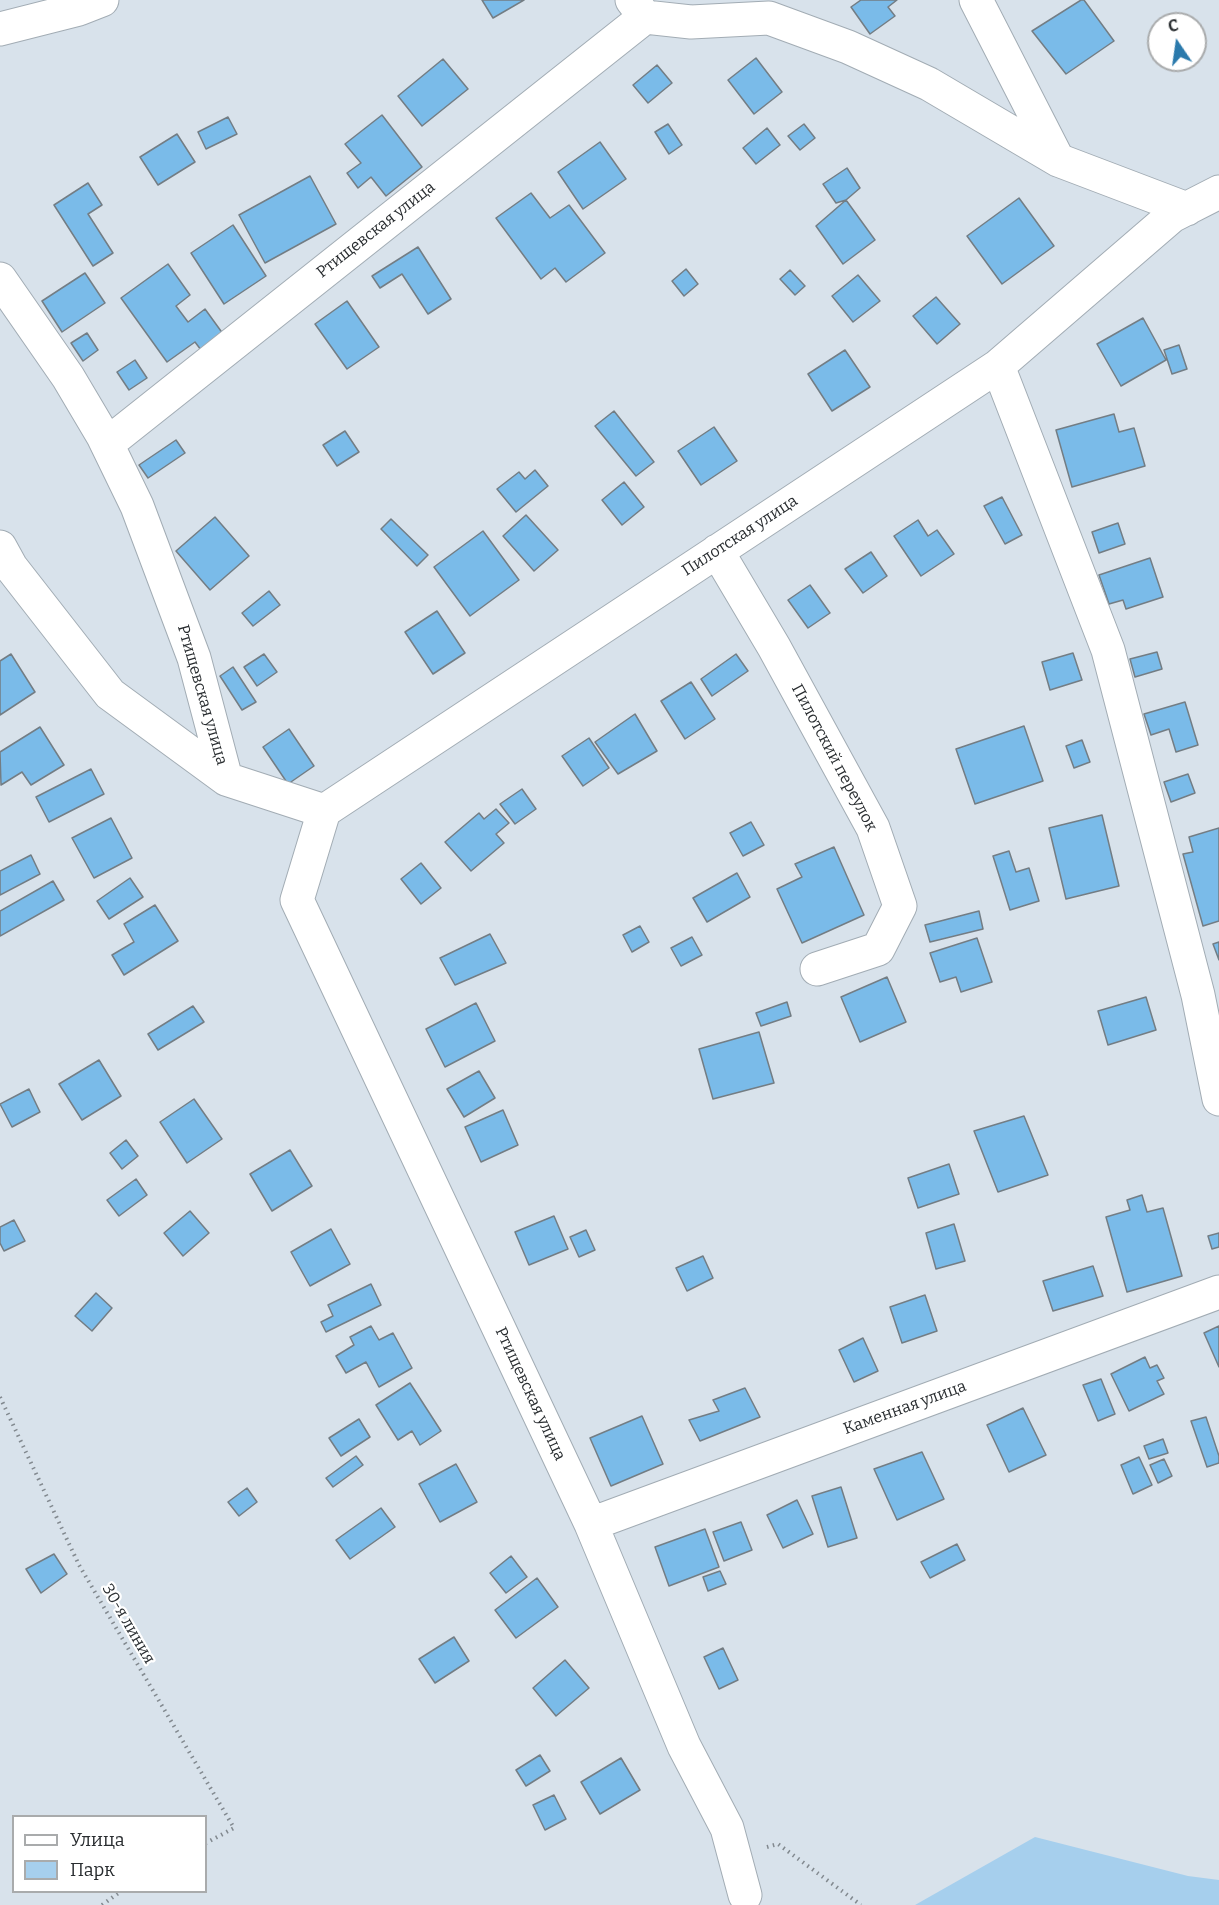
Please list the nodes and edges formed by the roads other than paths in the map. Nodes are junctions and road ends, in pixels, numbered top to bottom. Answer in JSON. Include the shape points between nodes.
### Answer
{"nodes":[{"id":1,"x":102,"y":0,"type":"edge"},
{"id":2,"x":976,"y":0,"type":"edge"},
{"id":3,"x":639,"y":8,"type":"edge"},
{"id":4,"x":0,"y":29,"type":"edge"},
{"id":5,"x":1058,"y":159,"type":"junction"},
{"id":6,"x":1219,"y":192,"type":"edge"},
{"id":7,"x":1187,"y":209,"type":"junction"},
{"id":8,"x":1,"y":284,"type":"edge"},
{"id":9,"x":998,"y":366,"type":"junction"},
{"id":10,"x":107,"y":444,"type":"junction"},
{"id":11,"x":0,"y":547,"type":"edge"},
{"id":12,"x":717,"y":551,"type":"junction"},
{"id":13,"x":226,"y":779,"type":"junction"},
{"id":14,"x":324,"y":811,"type":"junction"},
{"id":15,"x":817,"y":969,"type":"dead end"},
{"id":16,"x":1219,"y":1099,"type":"edge"},
{"id":17,"x":1219,"y":1292,"type":"edge"},
{"id":18,"x":591,"y":1524,"type":"junction"},
{"id":19,"x":745,"y":1895,"type":"dead end"}],
"edges":[{"from":1,"to":4,"type":"street"},
{"from":2,"to":5,"type":"street"},
{"from":3,"to":5,"type":"street","via":[[691,22],[769,18],[848,47],[929,84]]},
{"from":3,"to":10,"type":"street","name":"Ртищевская улица"},
{"from":5,"to":7,"type":"street"},
{"from":6,"to":7,"type":"street","name":"Пилотская улица"},
{"from":7,"to":9,"type":"street","name":"Пилотская улица","via":[[1172,216]]},
{"from":8,"to":10,"type":"street","name":"Ртищевская улица","via":[[68,377]]},
{"from":9,"to":12,"type":"street","name":"Пилотская улица"},
{"from":9,"to":16,"type":"street","via":[[1108,650],[1198,995]]},
{"from":10,"to":13,"type":"street","name":"Ртищевская улица","via":[[137,506],[194,658]]},
{"from":11,"to":13,"type":"street","name":"Ртищевская улица","via":[[11,567],[110,694]]},
{"from":12,"to":14,"type":"street","name":"Пилотская улица"},
{"from":12,"to":15,"type":"street","name":"Пилотский переулок","via":[[873,828],[900,906],[878,949]]},
{"from":13,"to":14,"type":"street","name":"Ртищевская улица"},
{"from":14,"to":18,"type":"street","name":"Ртищевская улица","via":[[297,900]]},
{"from":17,"to":18,"type":"street","name":"Каменная улица"},
{"from":18,"to":19,"type":"street","name":"Ртищевская улица","via":[[684,1746],[727,1828]]}]}
